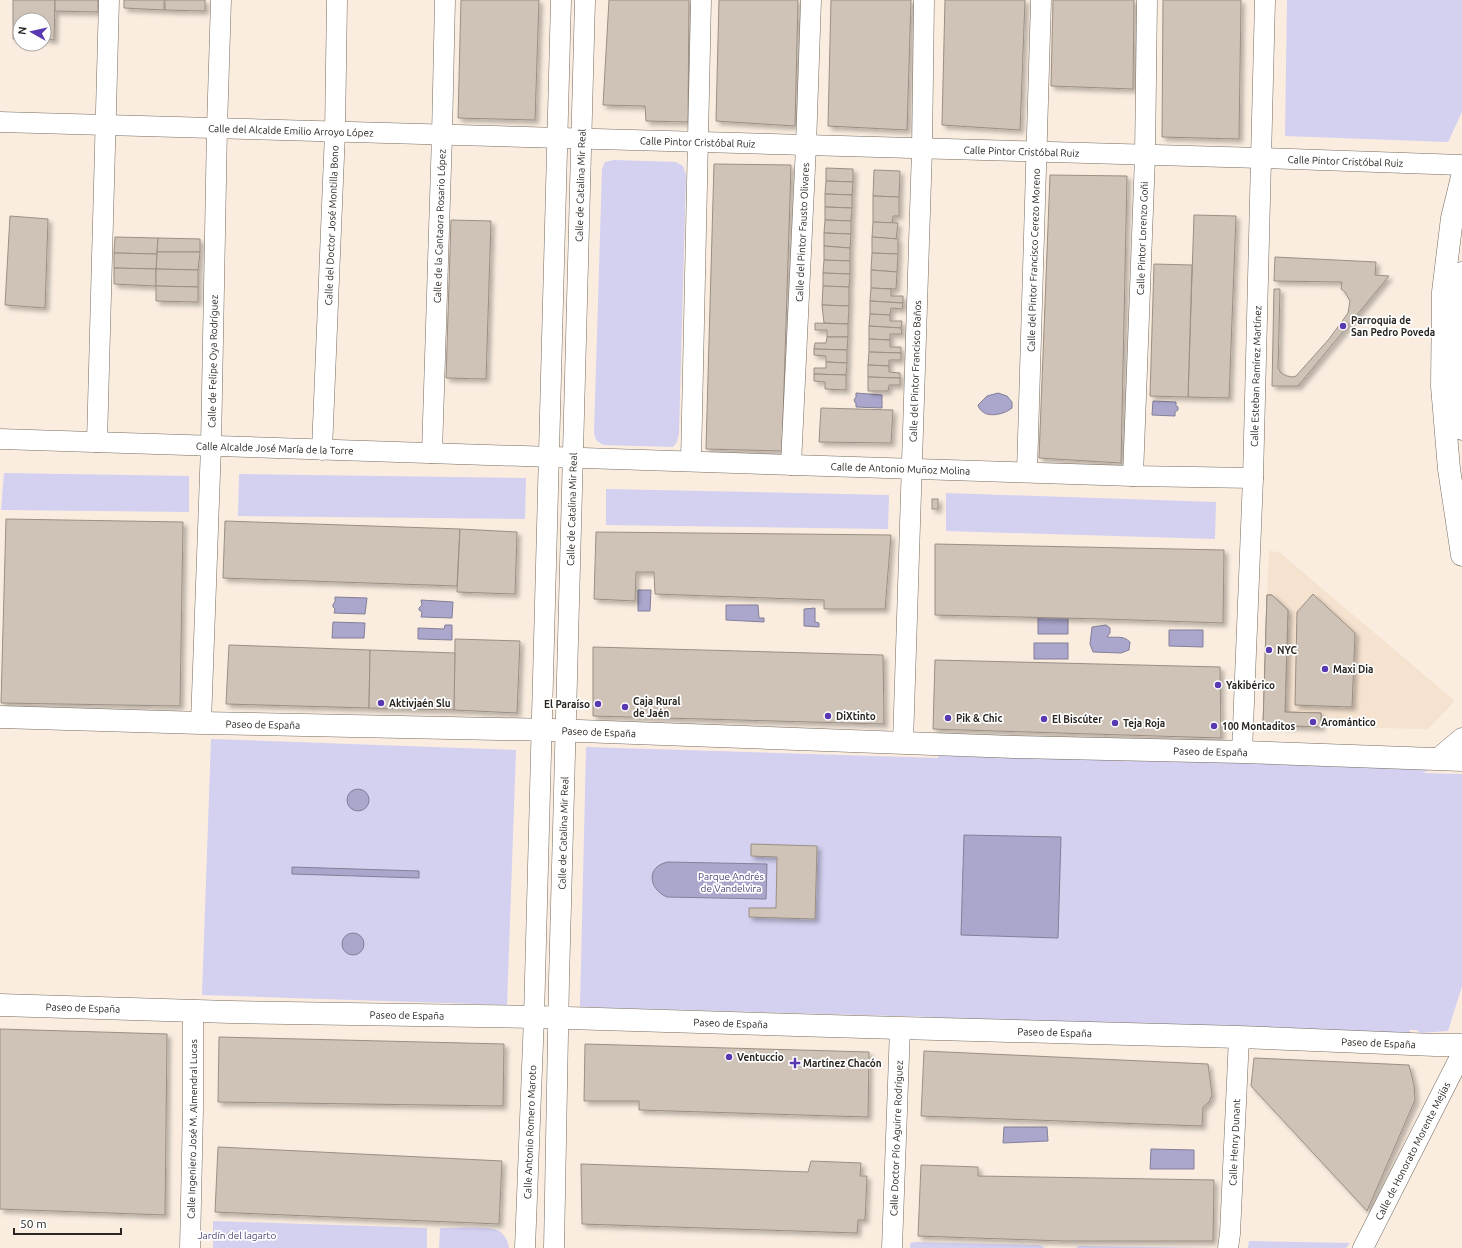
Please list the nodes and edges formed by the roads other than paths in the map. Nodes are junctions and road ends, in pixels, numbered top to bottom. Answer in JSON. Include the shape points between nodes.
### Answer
{"nodes":[{"id":1,"x":110,"y":0,"type":"edge"},
{"id":2,"x":221,"y":0,"type":"edge"},
{"id":3,"x":337,"y":0,"type":"edge"},
{"id":4,"x":444,"y":0,"type":"edge"},
{"id":5,"x":561,"y":0,"type":"edge"},
{"id":6,"x":585,"y":0,"type":"edge"},
{"id":7,"x":701,"y":0,"type":"edge"},
{"id":8,"x":811,"y":0,"type":"edge"},
{"id":9,"x":924,"y":0,"type":"edge"},
{"id":10,"x":1040,"y":0,"type":"edge"},
{"id":11,"x":1147,"y":0,"type":"edge"},
{"id":12,"x":1265,"y":0,"type":"edge"},
{"id":13,"x":0,"y":122,"type":"edge"},
{"id":14,"x":107,"y":125,"type":"junction"},
{"id":15,"x":217,"y":128,"type":"junction"},
{"id":16,"x":335,"y":132,"type":"junction"},
{"id":17,"x":442,"y":135,"type":"junction"},
{"id":18,"x":558,"y":138,"type":"junction"},
{"id":19,"x":582,"y":139,"type":"junction"},
{"id":20,"x":698,"y":142,"type":"junction"},
{"id":21,"x":806,"y":146,"type":"junction"},
{"id":22,"x":922,"y":149,"type":"junction"},
{"id":23,"x":1036,"y":152,"type":"junction"},
{"id":24,"x":1144,"y":156,"type":"junction"},
{"id":25,"x":1260,"y":158,"type":"junction"},
{"id":26,"x":1462,"y":165,"type":"edge"},
{"id":27,"x":1462,"y":177,"type":"edge"},
{"id":28,"x":1462,"y":273,"type":"edge"},
{"id":29,"x":1462,"y":429,"type":"edge"},
{"id":30,"x":0,"y":439,"type":"edge"},
{"id":31,"x":97,"y":442,"type":"junction"},
{"id":32,"x":211,"y":446,"type":"junction"},
{"id":33,"x":322,"y":450,"type":"junction"},
{"id":34,"x":432,"y":453,"type":"junction"},
{"id":35,"x":549,"y":457,"type":"junction"},
{"id":36,"x":573,"y":458,"type":"junction"},
{"id":37,"x":691,"y":461,"type":"junction"},
{"id":38,"x":791,"y":465,"type":"junction"},
{"id":39,"x":911,"y":468,"type":"junction"},
{"id":40,"x":1027,"y":472,"type":"junction"},
{"id":41,"x":1133,"y":476,"type":"junction"},
{"id":42,"x":1253,"y":478,"type":"junction"},
{"id":43,"x":1462,"y":555,"type":"edge"},
{"id":44,"x":0,"y":717,"type":"edge"},
{"id":45,"x":201,"y":723,"type":"junction"},
{"id":46,"x":542,"y":730,"type":"junction"},
{"id":47,"x":566,"y":731,"type":"junction"},
{"id":48,"x":1462,"y":738,"type":"edge"},
{"id":49,"x":903,"y":743,"type":"junction"},
{"id":50,"x":1242,"y":752,"type":"junction"},
{"id":51,"x":1437,"y":759,"type":"junction"},
{"id":52,"x":1462,"y":760,"type":"edge"},
{"id":53,"x":0,"y":1005,"type":"edge"},
{"id":54,"x":193,"y":1011,"type":"junction"},
{"id":55,"x":534,"y":1017,"type":"junction"},
{"id":56,"x":559,"y":1018,"type":"junction"},
{"id":57,"x":900,"y":1028,"type":"junction"},
{"id":58,"x":1239,"y":1037,"type":"junction"},
{"id":59,"x":1462,"y":1045,"type":"edge"},
{"id":60,"x":1462,"y":1053,"type":"edge"},
{"id":61,"x":190,"y":1248,"type":"edge"},
{"id":62,"x":525,"y":1248,"type":"edge"},
{"id":63,"x":554,"y":1248,"type":"edge"},
{"id":64,"x":892,"y":1248,"type":"edge"},
{"id":65,"x":1228,"y":1248,"type":"edge"},
{"id":66,"x":1363,"y":1248,"type":"edge"}],
"edges":[{"from":1,"to":14,"type":"street"},
{"from":2,"to":15,"type":"street","name":"Calle de Felipe Oya Rodríguez"},
{"from":3,"to":16,"type":"street","name":"Calle del Doctor José Montilla Bono"},
{"from":4,"to":17,"type":"street","name":"Calle de la Cantaora Rosario López"},
{"from":5,"to":18,"type":"street"},
{"from":6,"to":19,"type":"street","name":"Calle de Catalina Mir Real"},
{"from":7,"to":20,"type":"street"},
{"from":8,"to":21,"type":"street","name":"Calle del Pintor Fausto Olivares"},
{"from":9,"to":22,"type":"street","name":"Calle del Pintor Francisco Baños"},
{"from":10,"to":23,"type":"street","name":"Calle del Pintor Francisco Cerezo Moreno"},
{"from":11,"to":24,"type":"street","name":"Calle Pintor Lorenzo Goñi"},
{"from":12,"to":25,"type":"street","name":"Calle Esteban Ramírez Martínez"},
{"from":13,"to":14,"type":"street","name":"Calle del Alcalde Emilio Arroyo López"},
{"from":14,"to":15,"type":"street","name":"Calle del Alcalde Emilio Arroyo López"},
{"from":14,"to":31,"type":"street"},
{"from":15,"to":16,"type":"street","name":"Calle del Alcalde Emilio Arroyo López"},
{"from":15,"to":32,"type":"street","name":"Calle de Felipe Oya Rodríguez"},
{"from":16,"to":17,"type":"street","name":"Calle del Alcalde Emilio Arroyo López"},
{"from":16,"to":33,"type":"street","name":"Calle del Doctor José Montilla Bono"},
{"from":17,"to":18,"type":"street","name":"Calle del Alcalde Emilio Arroyo López"},
{"from":17,"to":34,"type":"street","name":"Calle de la Cantaora Rosario López"},
{"from":18,"to":19,"type":"street","name":"Calle del Alcalde Emilio Arroyo López"},
{"from":18,"to":35,"type":"street"},
{"from":19,"to":20,"type":"street","name":"Calle Pintor Cristóbal Ruiz"},
{"from":19,"to":36,"type":"street","name":"Calle de Catalina Mir Real"},
{"from":20,"to":21,"type":"street","name":"Calle Pintor Cristóbal Ruiz"},
{"from":20,"to":37,"type":"street"},
{"from":21,"to":22,"type":"street","name":"Calle Pintor Cristóbal Ruiz"},
{"from":21,"to":38,"type":"street","name":"Calle del Pintor Fausto Olivares"},
{"from":22,"to":23,"type":"street","name":"Calle Pintor Cristóbal Ruiz"},
{"from":22,"to":39,"type":"street","name":"Calle del Pintor Francisco Baños"},
{"from":23,"to":24,"type":"street","name":"Calle Pintor Cristóbal Ruiz"},
{"from":23,"to":40,"type":"street","name":"Calle del Pintor Francisco Cerezo Moreno"},
{"from":24,"to":25,"type":"street","name":"Calle Pintor Cristóbal Ruiz"},
{"from":24,"to":41,"type":"street","name":"Calle Pintor Lorenzo Goñi"},
{"from":25,"to":26,"type":"street","name":"Calle Pintor Cristóbal Ruiz"},
{"from":25,"to":42,"type":"street","name":"Calle Esteban Ramírez Martínez"},
{"from":27,"to":43,"type":"main road","via":[[1452,218],[1443,292],[1442,386],[1449,469]]},
{"from":28,"to":29,"type":"main road","via":[[1459,293],[1458,386]]},
{"from":30,"to":31,"type":"street","name":"Calle Alcalde José María de la Torre"},
{"from":31,"to":32,"type":"street","name":"Calle Alcalde José María de la Torre"},
{"from":32,"to":33,"type":"street","name":"Calle Alcalde José María de la Torre"},
{"from":32,"to":45,"type":"street","name":"Calle de Felipe Oya Rodríguez"},
{"from":33,"to":34,"type":"street","name":"Calle Alcalde José María de la Torre"},
{"from":34,"to":35,"type":"street","name":"Calle Alcalde José María de la Torre"},
{"from":35,"to":36,"type":"street","name":"Calle de Antonio Muñoz Molina"},
{"from":35,"to":46,"type":"street"},
{"from":36,"to":37,"type":"street","name":"Calle de Antonio Muñoz Molina"},
{"from":36,"to":47,"type":"street","name":"Calle de Catalina Mir Real"},
{"from":37,"to":38,"type":"street","name":"Calle de Antonio Muñoz Molina"},
{"from":38,"to":39,"type":"street","name":"Calle de Antonio Muñoz Molina"},
{"from":39,"to":40,"type":"street","name":"Calle de Antonio Muñoz Molina"},
{"from":39,"to":49,"type":"street","name":"Calle del Pintor Francisco Baños"},
{"from":40,"to":41,"type":"street","name":"Calle de Antonio Muñoz Molina"},
{"from":41,"to":42,"type":"street","name":"Calle de Antonio Muñoz Molina"},
{"from":42,"to":50,"type":"street","name":"Calle Esteban Ramírez Martínez"},
{"from":44,"to":45,"type":"main road","name":"Paseo de España"},
{"from":45,"to":46,"type":"main road","name":"Paseo de España"},
{"from":46,"to":47,"type":"main road","name":"Paseo de España"},
{"from":46,"to":55,"type":"street"},
{"from":47,"to":49,"type":"main road","name":"Paseo de España"},
{"from":47,"to":56,"type":"street","name":"Calle de Catalina Mir Real"},
{"from":48,"to":51,"type":"street"},
{"from":49,"to":50,"type":"main road","name":"Paseo de España","via":[[1014,748]]},
{"from":50,"to":51,"type":"main road","name":"Paseo de España"},
{"from":51,"to":52,"type":"main road","name":"Paseo de España"},
{"from":53,"to":54,"type":"main road","name":"Paseo de España"},
{"from":54,"to":55,"type":"main road","name":"Paseo de España"},
{"from":54,"to":61,"type":"street","name":"Calle Ingeniero José M. Almendral Lucas"},
{"from":55,"to":56,"type":"main road","name":"Paseo de España"},
{"from":55,"to":62,"type":"street","name":"Calle Antonio Romero Maroto"},
{"from":56,"to":57,"type":"main road","name":"Paseo de España"},
{"from":56,"to":63,"type":"street"},
{"from":57,"to":58,"type":"main road","name":"Paseo de España"},
{"from":57,"to":64,"type":"street","name":"Calle Doctor Pío Aguirre Rodríguez"},
{"from":58,"to":59,"type":"main road","name":"Paseo de España"},
{"from":58,"to":65,"type":"street","name":"Calle Henry Dunant"},
{"from":60,"to":66,"type":"street","name":"Calle de Honorato Morente Mejías"}]}
